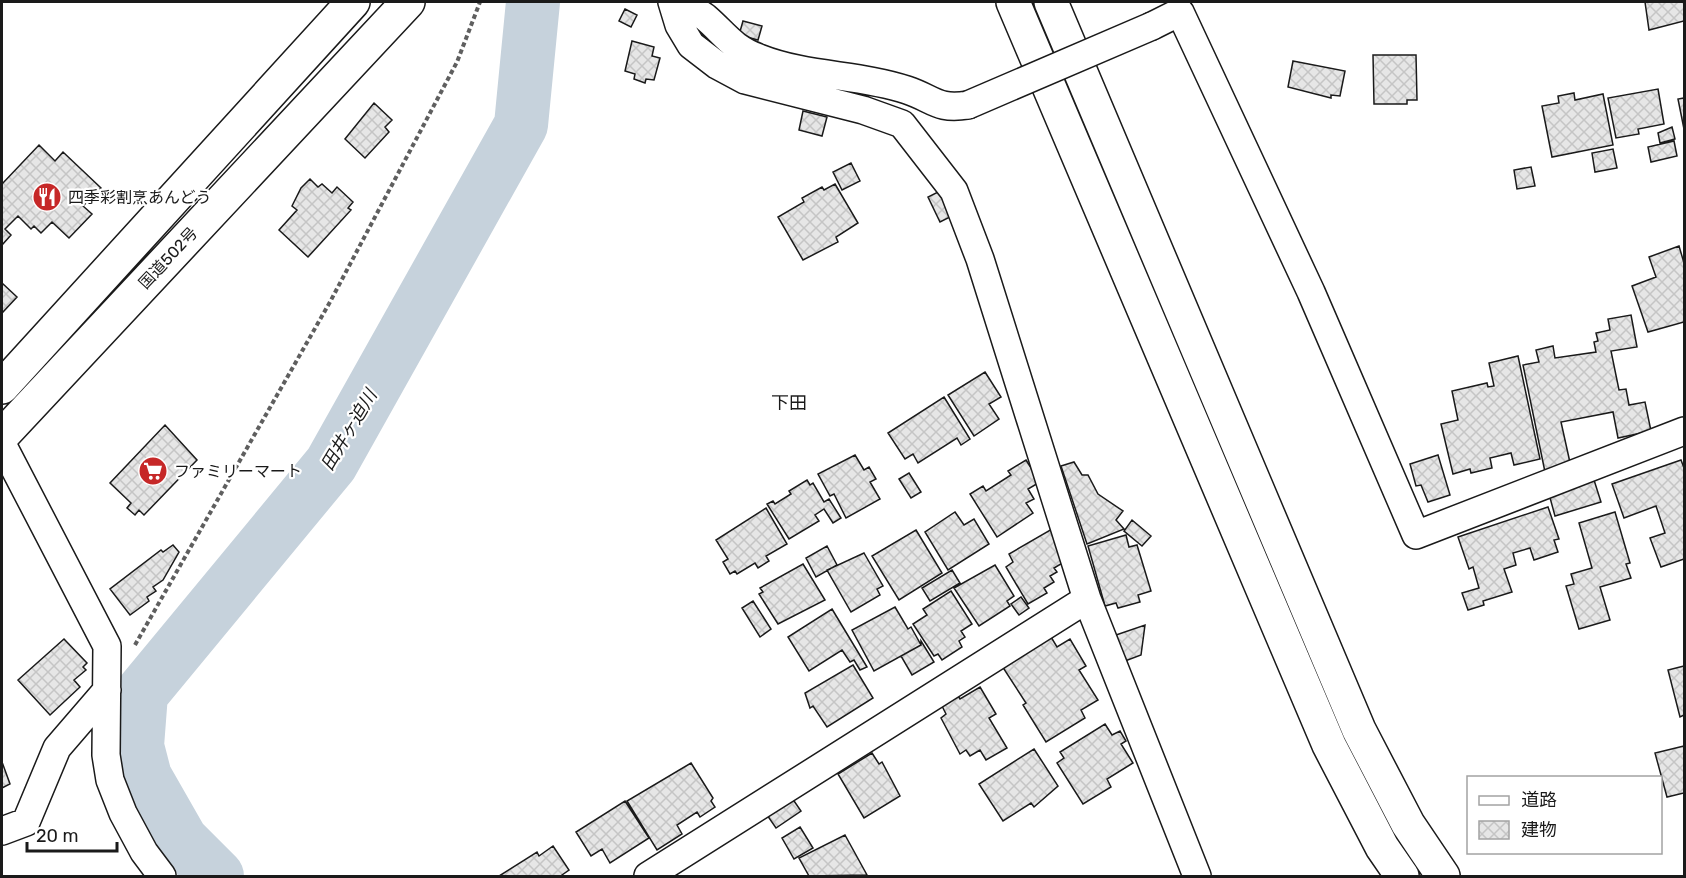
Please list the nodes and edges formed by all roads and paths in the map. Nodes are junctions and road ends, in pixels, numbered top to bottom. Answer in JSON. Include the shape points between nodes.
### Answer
{"nodes":[{"id":1,"x":353,"y":2,"type":"edge"},
{"id":2,"x":408,"y":2,"type":"edge"},
{"id":3,"x":480,"y":2,"type":"edge"},
{"id":4,"x":672,"y":2,"type":"edge"},
{"id":5,"x":1013,"y":2,"type":"edge"},
{"id":6,"x":1051,"y":2,"type":"edge"},
{"id":7,"x":2,"y":387,"type":"edge"},
{"id":8,"x":1684,"y":431,"type":"edge"},
{"id":9,"x":2,"y":436,"type":"edge"},
{"id":10,"x":2,"y":444,"type":"edge"},
{"id":11,"x":1087,"y":599,"type":"junction"},
{"id":12,"x":133,"y":652,"type":"dead end"},
{"id":13,"x":107,"y":690,"type":"junction"},
{"id":14,"x":2,"y":831,"type":"edge"},
{"id":15,"x":162,"y":876,"type":"edge"},
{"id":16,"x":648,"y":876,"type":"edge"},
{"id":17,"x":1197,"y":876,"type":"edge"},
{"id":18,"x":1402,"y":876,"type":"edge"},
{"id":19,"x":1443,"y":876,"type":"edge"}],
"edges":[{"from":1,"to":7,"type":"highway"},
{"from":2,"to":9,"type":"highway","name":"国道502号"},
{"from":3,"to":12,"type":"path","via":[[457,62],[335,292]]},
{"from":4,"to":8,"type":"street","bridge":true,"via":[[704,16],[728,41],[759,58],[816,74],[871,80],[948,108],[968,105],[1180,12],[1311,292],[1416,535]]},
{"from":4,"to":11,"type":"street","via":[[691,45],[717,65],[745,80],[902,124],[954,191],[980,259]]},
{"from":5,"to":18,"type":"highway","via":[[1329,745],[1382,847]]},
{"from":6,"to":19,"type":"highway","via":[[1359,730],[1408,824]]},
{"from":10,"to":13,"type":"street","via":[[106,646]]},
{"from":11,"to":16,"type":"street"},
{"from":11,"to":17,"type":"street"},
{"from":13,"to":14,"type":"street","via":[[57,748],[26,822]]},
{"from":13,"to":15,"type":"street","via":[[106,755],[110,780],[139,842]]}]}
